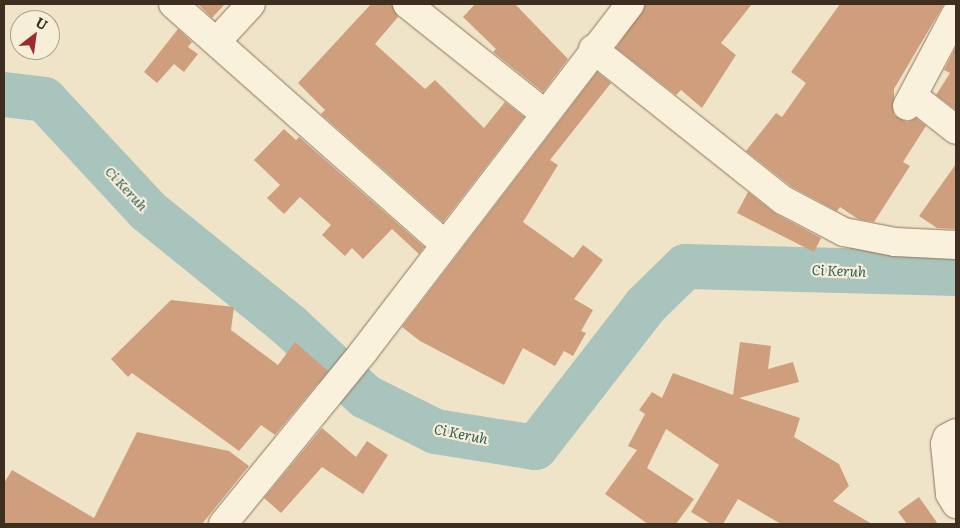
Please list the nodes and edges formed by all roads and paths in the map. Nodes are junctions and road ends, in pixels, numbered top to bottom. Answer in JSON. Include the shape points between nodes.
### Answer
{"nodes":[{"id":1,"x":173,"y":4,"type":"edge"},
{"id":2,"x":251,"y":4,"type":"edge"},
{"id":3,"x":407,"y":4,"type":"edge"},
{"id":4,"x":630,"y":4,"type":"edge"},
{"id":5,"x":947,"y":4,"type":"edge"},
{"id":6,"x":956,"y":10,"type":"edge"},
{"id":7,"x":956,"y":14,"type":"edge"},
{"id":8,"x":217,"y":41,"type":"junction"},
{"id":9,"x":593,"y":49,"type":"junction"},
{"id":10,"x":544,"y":113,"type":"junction"},
{"id":11,"x":956,"y":130,"type":"edge"},
{"id":12,"x":445,"y":245,"type":"junction"},
{"id":13,"x":956,"y":245,"type":"edge"},
{"id":14,"x":956,"y":433,"type":"edge"},
{"id":15,"x":956,"y":504,"type":"edge"},
{"id":16,"x":223,"y":524,"type":"edge"}],
"edges":[{"from":1,"to":8,"type":"street"},
{"from":2,"to":8,"type":"street"},
{"from":3,"to":10,"type":"street"},
{"from":4,"to":9,"type":"street"},
{"from":5,"to":6,"type":"street"},
{"from":7,"to":11,"type":"street","via":[[910,101]]},
{"from":8,"to":12,"type":"street"},
{"from":9,"to":10,"type":"street"},
{"from":9,"to":13,"type":"street","via":[[783,200],[844,232],[895,242]]},
{"from":10,"to":12,"type":"street"},
{"from":12,"to":16,"type":"street","via":[[364,351]]},
{"from":14,"to":15,"type":"street","via":[[947,438],[945,444],[950,494]]}]}
